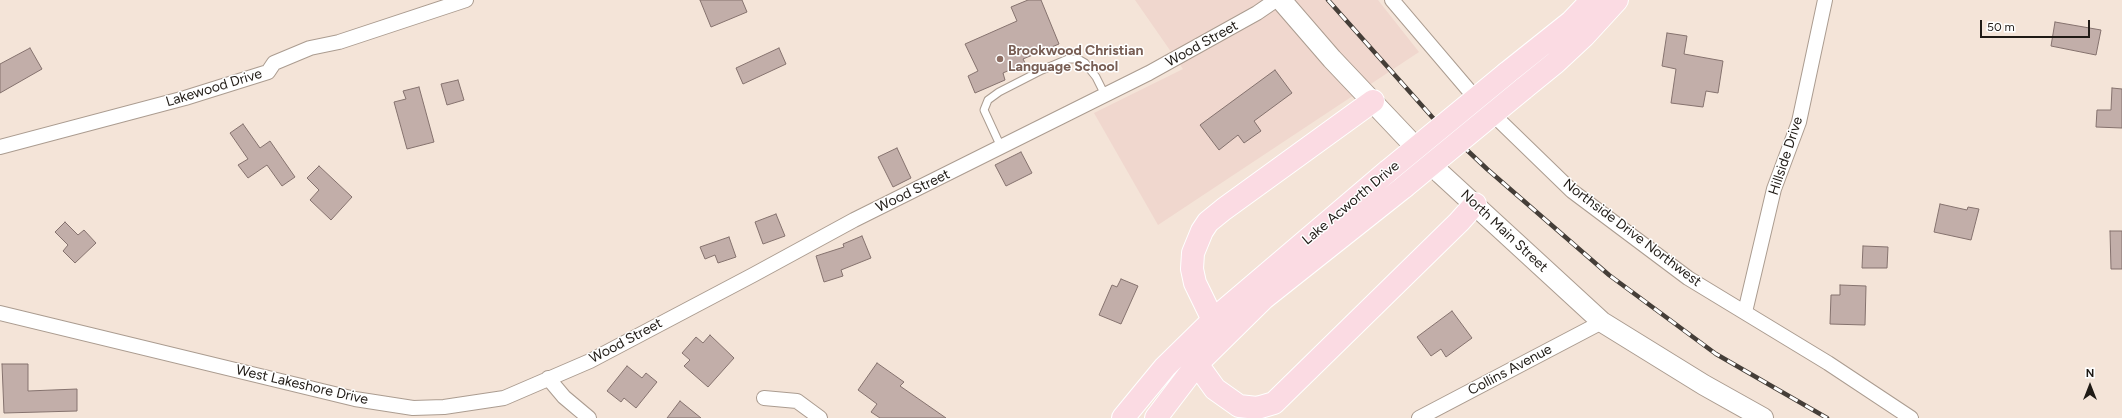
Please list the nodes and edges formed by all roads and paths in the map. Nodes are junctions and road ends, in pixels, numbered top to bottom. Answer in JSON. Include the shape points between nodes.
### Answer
{"nodes":[{"id":1,"x":466,"y":0,"type":"edge"},
{"id":2,"x":1276,"y":0,"type":"edge"},
{"id":3,"x":1281,"y":0,"type":"edge"},
{"id":4,"x":1392,"y":0,"type":"edge"},
{"id":5,"x":1592,"y":0,"type":"edge"},
{"id":6,"x":1616,"y":0,"type":"edge"},
{"id":7,"x":1825,"y":0,"type":"edge"},
{"id":8,"x":1105,"y":96,"type":"junction"},
{"id":9,"x":1372,"y":101,"type":"junction"},
{"id":10,"x":0,"y":147,"type":"edge"},
{"id":11,"x":1001,"y":147,"type":"junction"},
{"id":12,"x":1475,"y":204,"type":"junction"},
{"id":13,"x":1745,"y":312,"type":"junction"},
{"id":14,"x":0,"y":313,"type":"edge"},
{"id":15,"x":1213,"y":320,"type":"junction"},
{"id":16,"x":1602,"y":322,"type":"junction"},
{"id":17,"x":1196,"y":364,"type":"junction"},
{"id":18,"x":548,"y":378,"type":"junction"},
{"id":19,"x":764,"y":398,"type":"dead end"},
{"id":20,"x":589,"y":418,"type":"edge"},
{"id":21,"x":820,"y":418,"type":"edge"},
{"id":22,"x":1122,"y":418,"type":"edge"},
{"id":23,"x":1156,"y":418,"type":"edge"},
{"id":24,"x":1419,"y":418,"type":"edge"},
{"id":25,"x":1764,"y":418,"type":"edge"},
{"id":26,"x":1911,"y":418,"type":"edge"}],
"edges":[{"from":1,"to":10,"type":"street","name":"Lakewood Drive","via":[[339,42],[310,48],[274,63],[268,72],[185,98]]},
{"from":2,"to":8,"type":"street","name":"Wood Street","via":[[1257,14]]},
{"from":3,"to":9,"type":"main road","name":"North Main Street"},
{"from":4,"to":13,"type":"street","name":"Northside Drive Northwest","via":[[1472,94],[1572,191],[1688,278]]},
{"from":5,"to":15,"type":"main road","name":"Lake Acworth Drive","bridge":true,"via":[[1571,22],[1388,171]]},
{"from":6,"to":17,"type":"main road","name":"Lake Acworth Drive","bridge":true,"via":[[1575,45],[1404,187],[1264,298]]},
{"from":7,"to":13,"type":"street","name":"Hillside Drive","via":[[1798,122],[1774,190]]},
{"from":8,"to":11,"type":"street","name":"Wood Street"},
{"from":8,"to":11,"type":"lane","via":[[1086,63],[1078,59],[1068,59],[1042,70],[988,100],[984,110]]},
{"from":9,"to":12,"type":"main road","name":"North Main Street","via":[[1441,174]]},
{"from":9,"to":15,"type":"main road","via":[[1208,222],[1193,253],[1192,269],[1195,283]]},
{"from":11,"to":18,"type":"street","name":"Wood Street","via":[[854,220],[590,361]]},
{"from":12,"to":16,"type":"main road","name":"North Main Street"},
{"from":12,"to":17,"type":"main road","via":[[1274,403],[1257,408],[1235,404],[1215,388]]},
{"from":13,"to":26,"type":"street","name":"Northside Drive Northwest"},
{"from":14,"to":18,"type":"street","name":"West Lakeshore Drive","via":[[355,399],[413,408],[444,407],[504,398]]},
{"from":15,"to":22,"type":"main road","name":"Lake Acworth Drive","via":[[1165,368]]},
{"from":16,"to":24,"type":"street","name":"Collins Avenue"},
{"from":16,"to":25,"type":"main road","name":"North Main Street","via":[[1704,385]]},
{"from":17,"to":23,"type":"main road","name":"Lake Acworth Drive"},
{"from":18,"to":20,"type":"street","via":[[564,397]]},
{"from":19,"to":21,"type":"street","via":[[797,401]]}]}
